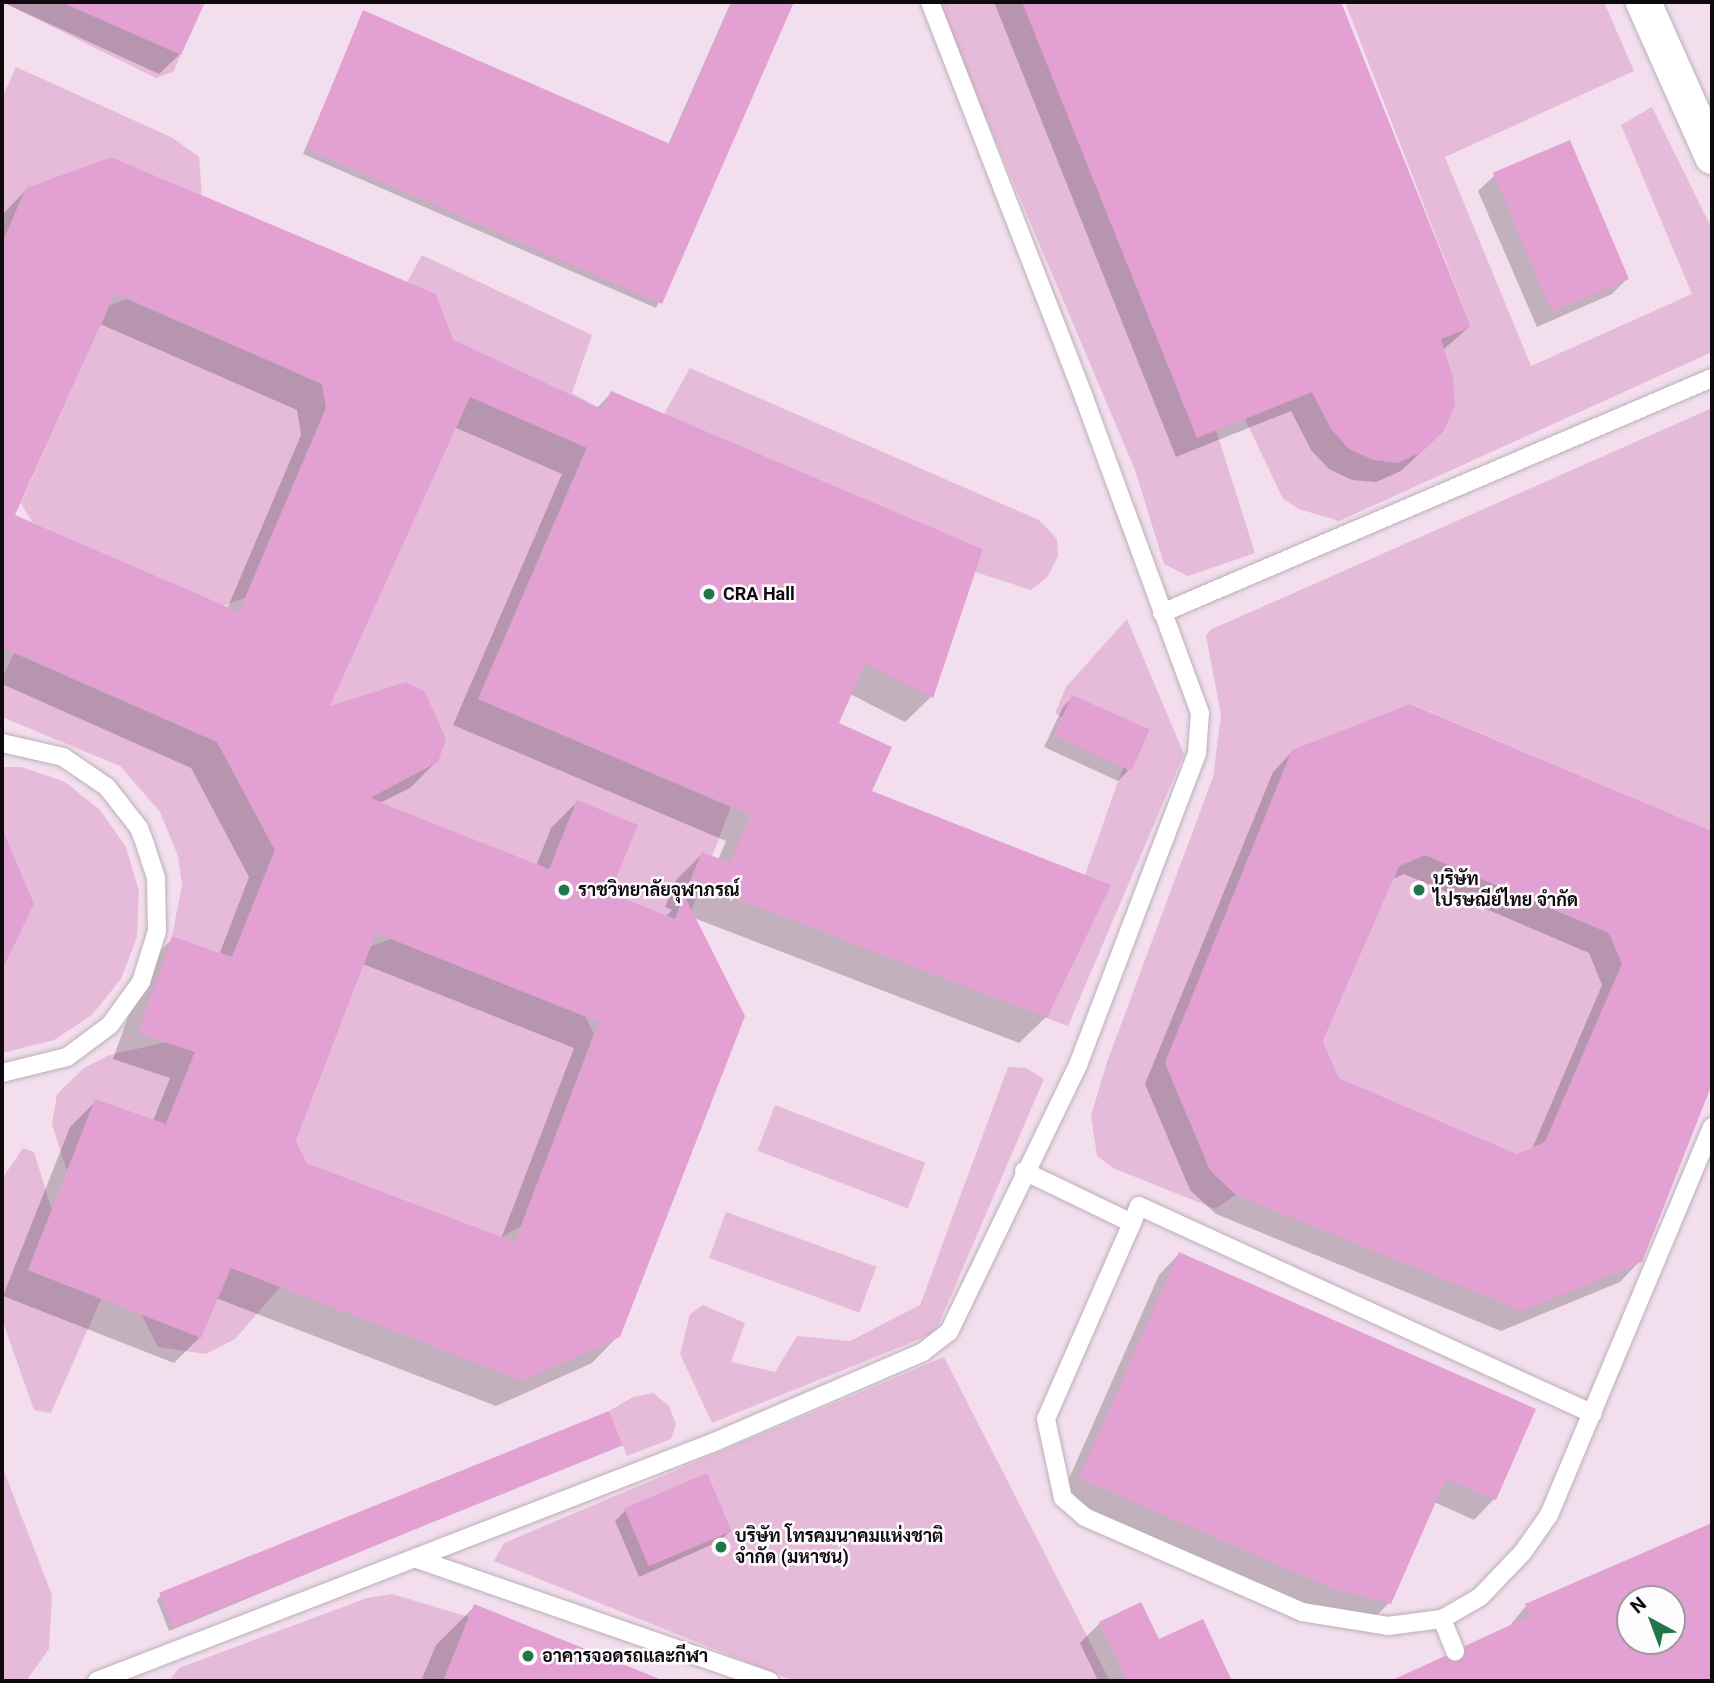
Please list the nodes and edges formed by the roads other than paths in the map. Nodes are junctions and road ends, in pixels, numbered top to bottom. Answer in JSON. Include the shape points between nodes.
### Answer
{"nodes":[{"id":1,"x":930,"y":2,"type":"edge"},
{"id":2,"x":1643,"y":2,"type":"edge"},
{"id":3,"x":1712,"y":156,"type":"edge"},
{"id":4,"x":1712,"y":378,"type":"edge"},
{"id":5,"x":1162,"y":613,"type":"junction"},
{"id":6,"x":2,"y":743,"type":"edge"},
{"id":7,"x":7,"y":1073,"type":"edge"},
{"id":8,"x":2,"y":1089,"type":"edge"},
{"id":9,"x":1712,"y":1127,"type":"edge"},
{"id":10,"x":1024,"y":1171,"type":"junction"},
{"id":11,"x":1132,"y":1223,"type":"junction"},
{"id":12,"x":1593,"y":1414,"type":"junction"},
{"id":13,"x":417,"y":1559,"type":"junction"},
{"id":14,"x":1442,"y":1619,"type":"junction"},
{"id":15,"x":1455,"y":1651,"type":"dead end"},
{"id":16,"x":97,"y":1681,"type":"edge"},
{"id":17,"x":770,"y":1681,"type":"edge"}],
"edges":[{"from":1,"to":5,"type":"lane","via":[[1084,397]]},
{"from":2,"to":3,"type":"street"},
{"from":4,"to":5,"type":"lane"},
{"from":5,"to":10,"type":"lane","via":[[1200,713],[1198,753],[1078,1065]]},
{"from":6,"to":7,"type":"lane","via":[[63,757],[107,787],[139,828],[156,878],[157,931],[141,982],[110,1025],[67,1056]]},
{"from":7,"to":8,"type":"lane"},
{"from":9,"to":12,"type":"lane"},
{"from":10,"to":11,"type":"lane"},
{"from":10,"to":13,"type":"lane","via":[[949,1332],[923,1352],[712,1443]]},
{"from":11,"to":12,"type":"lane","via":[[1139,1206]]},
{"from":11,"to":14,"type":"lane","via":[[1046,1419],[1063,1497],[1085,1517],[1302,1612],[1388,1626]]},
{"from":12,"to":14,"type":"lane","via":[[1549,1515],[1523,1552],[1480,1597]]},
{"from":13,"to":16,"type":"lane"},
{"from":13,"to":17,"type":"lane"},
{"from":14,"to":15,"type":"lane"}]}
